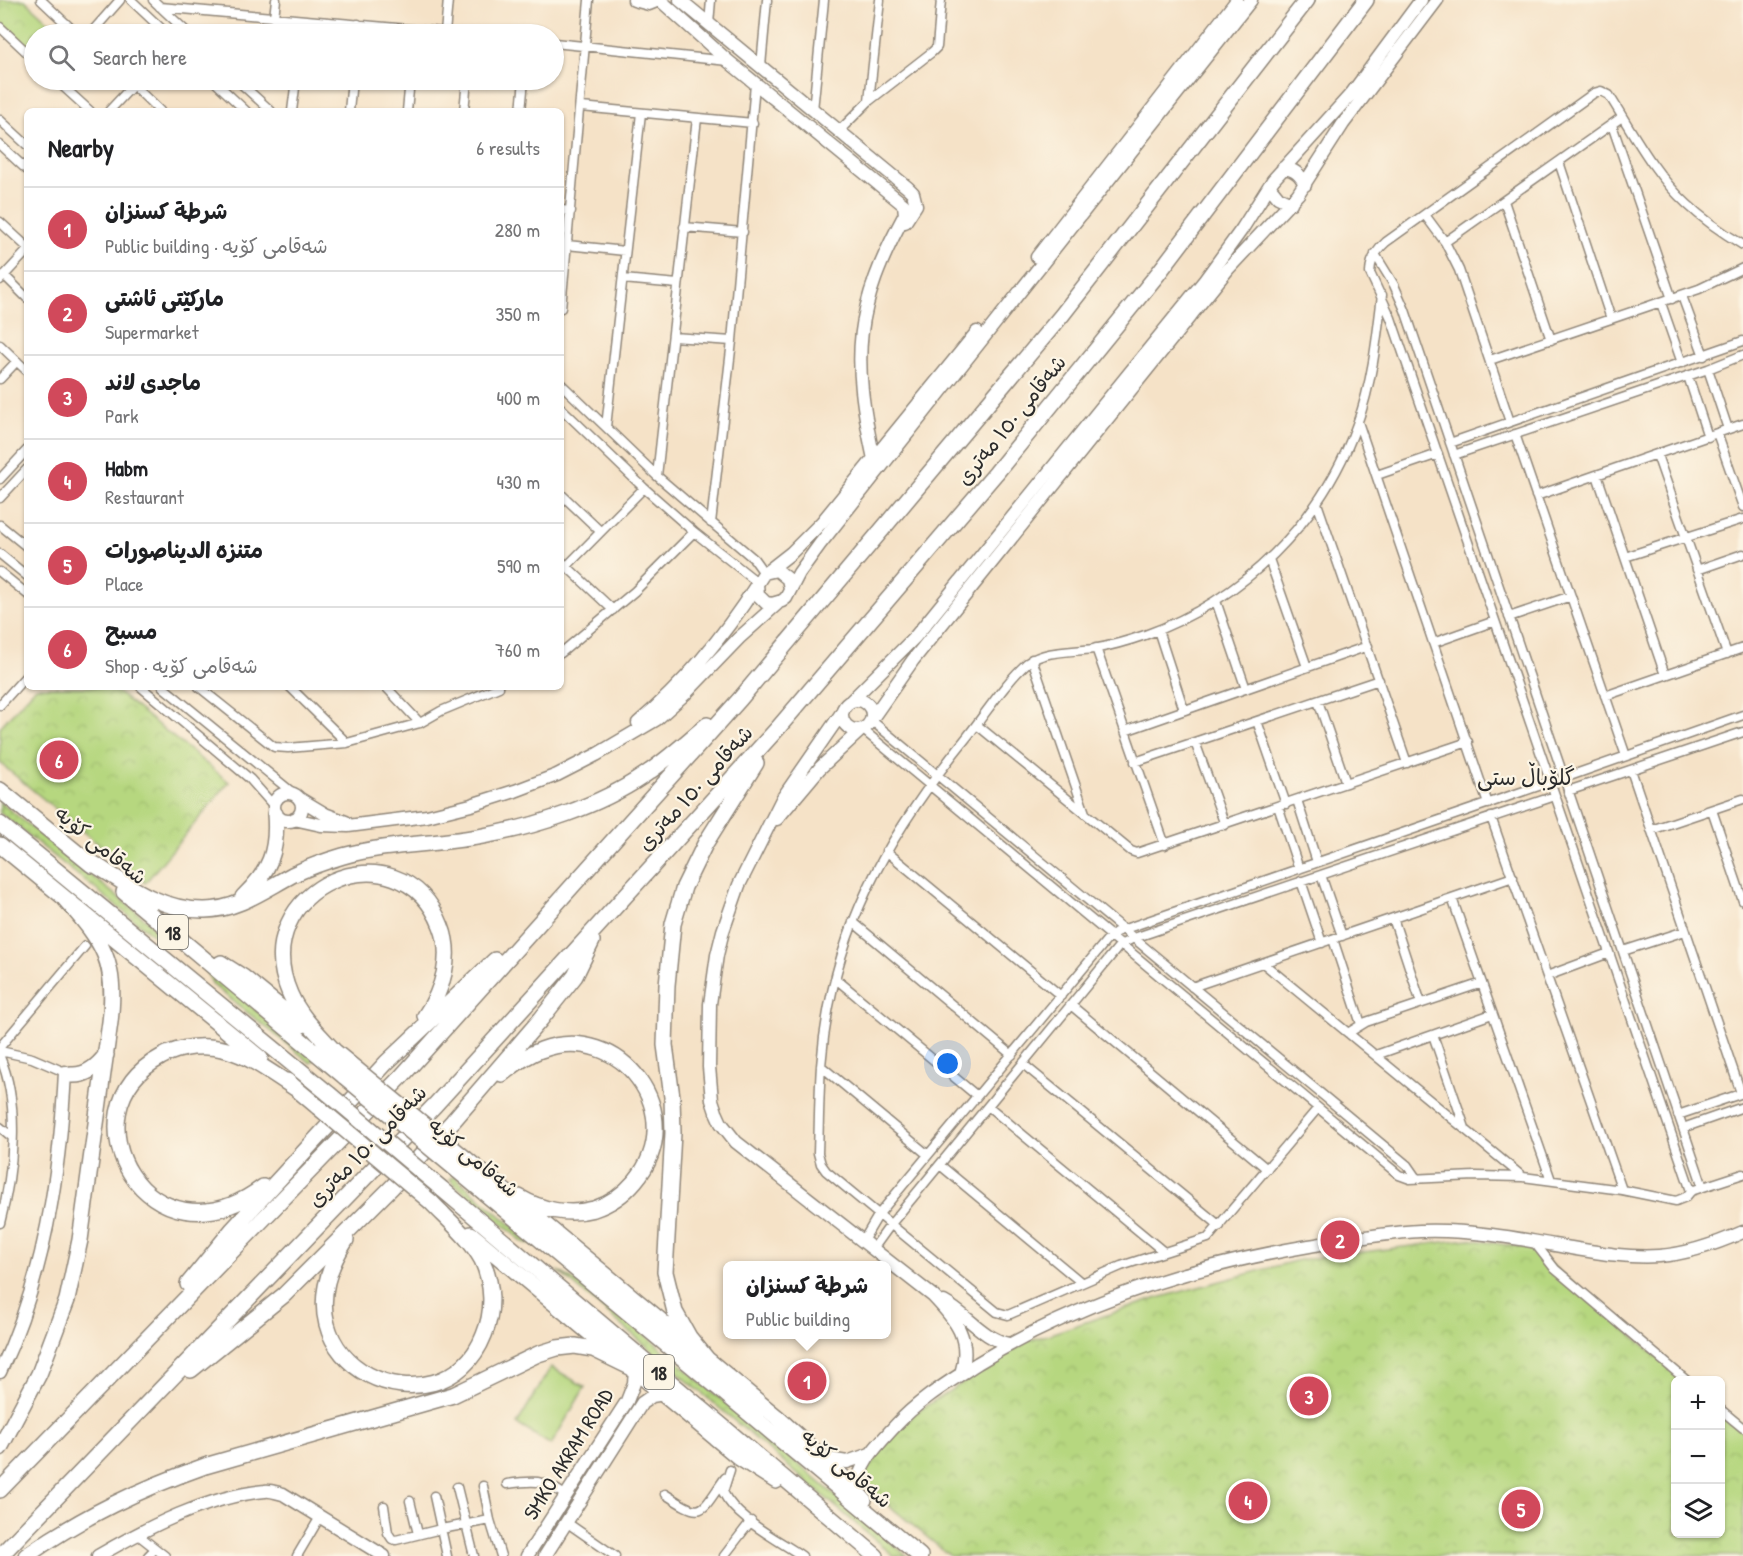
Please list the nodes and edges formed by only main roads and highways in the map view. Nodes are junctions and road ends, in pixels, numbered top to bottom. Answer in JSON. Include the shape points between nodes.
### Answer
{"nodes":[{"id":1,"x":1307,"y":0,"type":"edge"},
{"id":2,"x":1366,"y":0,"type":"edge"},
{"id":3,"x":740,"y":699,"type":"junction"},
{"id":4,"x":778,"y":728,"type":"junction"},
{"id":5,"x":0,"y":790,"type":"edge"},
{"id":6,"x":274,"y":809,"type":"road end"},
{"id":7,"x":0,"y":824,"type":"edge"},
{"id":8,"x":0,"y":845,"type":"edge"},
{"id":9,"x":86,"y":859,"type":"junction"},
{"id":10,"x":563,"y":897,"type":"junction"},
{"id":11,"x":65,"y":899,"type":"junction"},
{"id":12,"x":235,"y":905,"type":"junction"},
{"id":13,"x":597,"y":928,"type":"junction"},
{"id":14,"x":195,"y":951,"type":"junction"},
{"id":15,"x":403,"y":1046,"type":"junction"},
{"id":16,"x":335,"y":1052,"type":"junction"},
{"id":17,"x":106,"y":1055,"type":"junction"},
{"id":18,"x":350,"y":1073,"type":"junction"},
{"id":19,"x":295,"y":1088,"type":"junction"},
{"id":20,"x":478,"y":1092,"type":"junction"},
{"id":21,"x":100,"y":1096,"type":"junction"},
{"id":22,"x":292,"y":1165,"type":"junction"},
{"id":23,"x":461,"y":1165,"type":"junction"},
{"id":24,"x":481,"y":1172,"type":"junction"},
{"id":25,"x":431,"y":1202,"type":"junction"},
{"id":26,"x":361,"y":1218,"type":"junction"},
{"id":27,"x":711,"y":1364,"type":"junction"},
{"id":28,"x":117,"y":1369,"type":"junction"},
{"id":29,"x":634,"y":1370,"type":"junction"},
{"id":30,"x":146,"y":1405,"type":"junction"},
{"id":31,"x":0,"y":1448,"type":"edge"},
{"id":32,"x":0,"y":1490,"type":"edge"},
{"id":33,"x":804,"y":1495,"type":"junction"},
{"id":34,"x":885,"y":1527,"type":"junction"},
{"id":35,"x":0,"y":1556,"type":"edge"},
{"id":36,"x":26,"y":1556,"type":"edge"},
{"id":37,"x":876,"y":1556,"type":"edge"},
{"id":38,"x":920,"y":1556,"type":"edge"}],
"edges":[{"from":1,"to":3,"type":"highway","name":"شەقامی ١٥٠ مەتری","via":[[1062,315]]},
{"from":2,"to":4,"type":"highway","name":"شەقامی ١٥٠ مەتری","via":[[1150,284]]},
{"from":3,"to":10,"type":"highway","name":"شەقامی ١٥٠ مەتری"},
{"from":3,"to":12,"type":"highway","via":[[643,776],[593,803],[482,837],[399,845],[344,856],[293,875]]},
{"from":4,"to":13,"type":"highway","name":"شەقامی ١٥٠ مەتری"},
{"from":4,"to":27,"type":"highway","via":[[705,844],[684,887],[673,924],[665,1045],[673,1133],[665,1272],[679,1319]]},
{"from":5,"to":9,"type":"highway","name":"شەقامی کۆیە","number":"18"},
{"from":6,"to":12,"type":"highway","via":[[275,843],[270,862]]},
{"from":7,"to":33,"type":"highway","number":"18","bridge":true,"via":[[329,1094]]},
{"from":8,"to":11,"type":"highway"},
{"from":9,"to":12,"type":"highway","via":[[158,903],[204,910]]},
{"from":9,"to":14,"type":"highway","name":"شەقامی کۆیە","number":"18"},
{"from":10,"to":15,"type":"highway"},
{"from":10,"to":28,"type":"highway","name":"شەقامی ١٥٠ مەتری","via":[[401,1077]]},
{"from":11,"to":17,"type":"highway","via":[[98,939],[110,969],[112,1002]]},
{"from":11,"to":19,"type":"highway"},
{"from":13,"to":20,"type":"highway","via":[[575,976]]},
{"from":13,"to":30,"type":"highway","name":"شەقامی ١٥٠ مەتری","via":[[435,1105]]},
{"from":14,"to":16,"type":"highway","via":[[243,977]]},
{"from":14,"to":18,"type":"highway","name":"شەقامی کۆیە","number":"18"},
{"from":15,"to":16,"type":"highway","via":[[440,990],[447,950],[444,933],[427,901],[414,889],[381,874],[358,873],[336,878],[308,896],[290,919],[281,948],[283,973],[294,1002]]},
{"from":15,"to":22,"type":"highway"},
{"from":16,"to":18,"type":"highway"},
{"from":17,"to":21,"type":"highway"},
{"from":17,"to":21,"type":"highway","via":[[82,1074],[68,1073]]},
{"from":18,"to":23,"type":"highway","name":"شەقامی کۆیە","number":"18","bridge":true},
{"from":19,"to":22,"type":"highway","via":[[227,1050],[180,1050],[154,1061],[136,1077],[123,1098],[117,1124],[120,1150],[131,1175],[149,1195],[174,1208],[203,1212],[231,1206],[253,1195]]},
{"from":19,"to":25,"type":"highway","bridge":true},
{"from":20,"to":24,"type":"highway","via":[[533,1053],[552,1046],[582,1045],[602,1050],[630,1068],[649,1096],[655,1124],[652,1152],[637,1179],[612,1201],[592,1209],[558,1211],[536,1205]]},
{"from":20,"to":26,"type":"highway"},
{"from":21,"to":31,"type":"highway","via":[[80,1240],[67,1300],[39,1374]]},
{"from":22,"to":28,"type":"highway","via":[[219,1245]]},
{"from":23,"to":24,"type":"highway"},
{"from":23,"to":34,"type":"highway","name":"شەقامی کۆیە","number":"18"},
{"from":24,"to":27,"type":"highway"},
{"from":25,"to":26,"type":"highway","via":[[481,1259],[492,1300],[488,1327],[476,1351],[457,1370],[433,1382],[405,1386],[376,1379],[351,1363],[333,1339],[325,1314],[328,1274]]},
{"from":25,"to":29,"type":"highway"},
{"from":26,"to":30,"type":"highway","via":[[264,1312]]},
{"from":27,"to":34,"type":"highway","via":[[823,1458],[856,1490]]},
{"from":28,"to":32,"type":"highway","name":"شەقامی ١٥٠ مەتری"},
{"from":29,"to":33,"type":"highway","via":[[741,1458],[769,1478]]},
{"from":29,"to":36,"type":"highway","via":[[584,1347],[548,1350],[453,1395],[170,1478],[102,1509]]},
{"from":30,"to":35,"type":"highway","name":"شەقامی ١٥٠ مەتری"},
{"from":33,"to":37,"type":"highway","number":"18"},
{"from":34,"to":38,"type":"highway","name":"شەقامی کۆیە","number":"18"}]}
